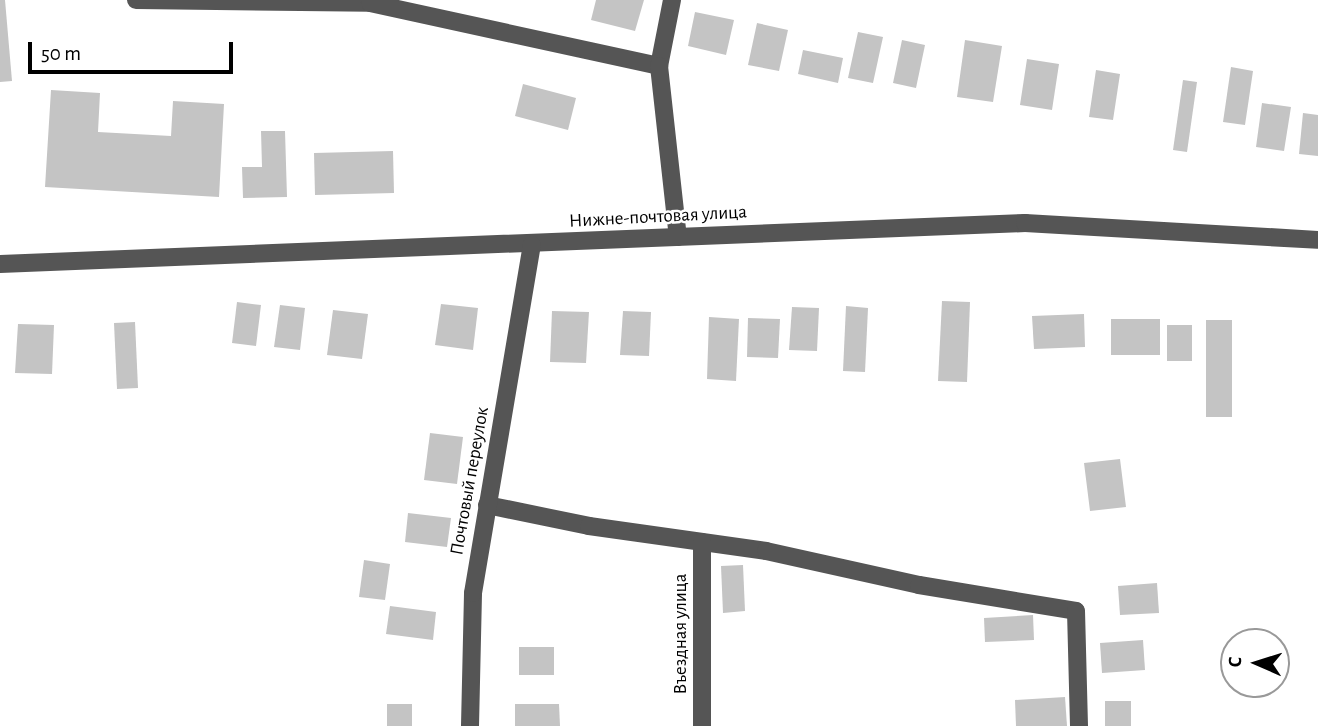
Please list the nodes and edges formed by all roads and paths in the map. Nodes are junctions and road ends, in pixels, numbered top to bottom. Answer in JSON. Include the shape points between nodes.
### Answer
{"nodes":[{"id":1,"x":136,"y":0,"type":"edge"},
{"id":2,"x":671,"y":0,"type":"edge"},
{"id":3,"x":659,"y":66,"type":"junction"},
{"id":4,"x":678,"y":237,"type":"junction"},
{"id":5,"x":1318,"y":240,"type":"edge"},
{"id":6,"x":532,"y":245,"type":"junction"},
{"id":7,"x":0,"y":264,"type":"edge"},
{"id":8,"x":487,"y":505,"type":"junction"},
{"id":9,"x":702,"y":542,"type":"junction"},
{"id":10,"x":470,"y":726,"type":"edge"},
{"id":11,"x":702,"y":726,"type":"edge"},
{"id":12,"x":1079,"y":726,"type":"edge"}],
"edges":[{"from":1,"to":3,"type":"street","via":[[370,3]]},
{"from":2,"to":3,"type":"street"},
{"from":3,"to":4,"type":"street"},
{"from":4,"to":5,"type":"street","name":"Нижне-почтовая улица","via":[[1025,223]]},
{"from":4,"to":6,"type":"street","name":"Нижне-почтовая улица"},
{"from":6,"to":7,"type":"street","name":"Нижне-почтовая улица"},
{"from":6,"to":8,"type":"street","name":"Почтовый переулок"},
{"from":8,"to":9,"type":"street"},
{"from":8,"to":10,"type":"street","name":"Почтовый переулок","via":[[472,593]]},
{"from":9,"to":11,"type":"street","name":"Въездная улица"},
{"from":9,"to":12,"type":"street","via":[[1076,611]]}]}
